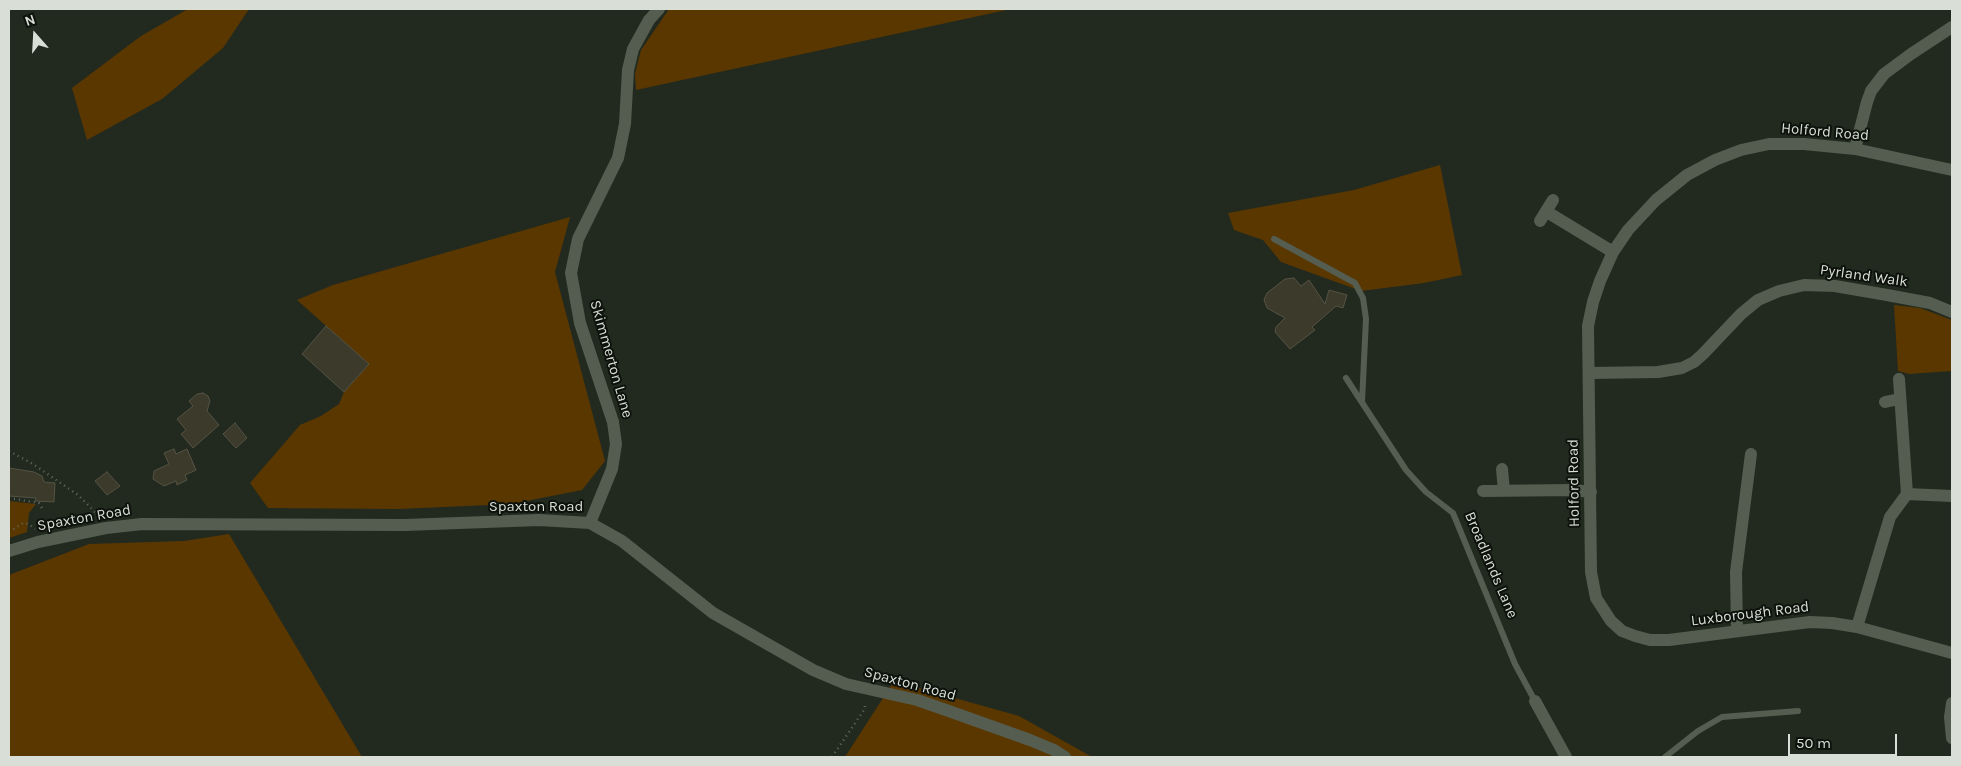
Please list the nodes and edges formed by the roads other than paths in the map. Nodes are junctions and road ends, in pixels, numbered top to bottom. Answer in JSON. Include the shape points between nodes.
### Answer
{"nodes":[{"id":1,"x":659,"y":9,"type":"edge"},
{"id":2,"x":1952,"y":27,"type":"edge"},
{"id":3,"x":1855,"y":149,"type":"junction"},
{"id":4,"x":1952,"y":170,"type":"edge"},
{"id":5,"x":1554,"y":200,"type":"dead end"},
{"id":6,"x":1274,"y":239,"type":"dead end"},
{"id":7,"x":1613,"y":252,"type":"junction"},
{"id":8,"x":1952,"y":312,"type":"edge"},
{"id":9,"x":1589,"y":373,"type":"junction"},
{"id":10,"x":1346,"y":378,"type":"dead end"},
{"id":11,"x":1899,"y":379,"type":"dead end"},
{"id":12,"x":1899,"y":400,"type":"junction"},
{"id":13,"x":1885,"y":402,"type":"dead end"},
{"id":14,"x":1362,"y":403,"type":"junction"},
{"id":15,"x":1751,"y":454,"type":"dead end"},
{"id":16,"x":1502,"y":469,"type":"dead end"},
{"id":17,"x":1733,"y":482,"type":"dead end"},
{"id":18,"x":1746,"y":484,"type":"junction"},
{"id":19,"x":1483,"y":491,"type":"dead end"},
{"id":20,"x":1504,"y":491,"type":"junction"},
{"id":21,"x":1591,"y":492,"type":"junction"},
{"id":22,"x":1907,"y":494,"type":"junction"},
{"id":23,"x":1952,"y":496,"type":"edge"},
{"id":24,"x":590,"y":523,"type":"junction"},
{"id":25,"x":9,"y":551,"type":"edge"},
{"id":26,"x":1596,"y":598,"type":"joint"},
{"id":27,"x":1856,"y":627,"type":"junction"},
{"id":28,"x":1737,"y":631,"type":"junction"},
{"id":29,"x":1952,"y":653,"type":"edge"},
{"id":30,"x":1535,"y":700,"type":"joint"},
{"id":31,"x":1952,"y":703,"type":"edge"},
{"id":32,"x":1798,"y":711,"type":"dead end"},
{"id":33,"x":1952,"y":738,"type":"edge"},
{"id":34,"x":1065,"y":757,"type":"edge"},
{"id":35,"x":1566,"y":757,"type":"edge"},
{"id":36,"x":1664,"y":757,"type":"edge"}],
"edges":[{"from":1,"to":24,"type":"street","name":"Skimmerton Lane","via":[[633,49],[618,158],[578,239],[571,273],[580,323],[613,422],[616,444],[612,469]]},
{"from":2,"to":3,"type":"street","via":[[1884,74],[1871,91]]},
{"from":3,"to":4,"type":"street","name":"Holford Road"},
{"from":3,"to":7,"type":"street","name":"Holford Road","via":[[1770,144],[1715,160],[1687,175],[1656,200]]},
{"from":5,"to":7,"type":"street","via":[[1544,216]]},
{"from":6,"to":14,"type":"lane","via":[[1355,283],[1363,298],[1366,327]]},
{"from":7,"to":9,"type":"street","name":"Holford Road","via":[[1600,281],[1588,326]]},
{"from":8,"to":9,"type":"street","name":"Pyrland Walk","via":[[1930,303],[1887,295],[1835,286],[1804,285],[1758,300],[1740,314],[1703,354],[1682,368],[1658,372]]},
{"from":9,"to":21,"type":"street","name":"Holford Road"},
{"from":10,"to":14,"type":"lane","name":"Broadlands Lane"},
{"from":11,"to":12,"type":"street"},
{"from":12,"to":13,"type":"street"},
{"from":12,"to":22,"type":"street"},
{"from":14,"to":30,"type":"lane","name":"Broadlands Lane","via":[[1406,470],[1426,492],[1453,513],[1515,664]]},
{"from":15,"to":18,"type":"street"},
{"from":16,"to":20,"type":"street"},
{"from":17,"to":18,"type":"street"},
{"from":18,"to":28,"type":"street","via":[[1736,572]]},
{"from":19,"to":20,"type":"street"},
{"from":20,"to":21,"type":"street"},
{"from":21,"to":26,"type":"street","name":"Holford Road","via":[[1592,572]]},
{"from":22,"to":23,"type":"street"},
{"from":22,"to":27,"type":"street","via":[[1890,517]]},
{"from":24,"to":25,"type":"street","name":"Spaxton Road","via":[[539,520],[405,525],[142,524],[106,528]]},
{"from":24,"to":34,"type":"street","name":"Spaxton Road","via":[[622,540],[713,613],[813,670],[846,684],[946,710],[1030,740]]},
{"from":26,"to":28,"type":"street","name":"Luxborough Road","via":[[1610,621],[1622,631],[1650,640]]},
{"from":27,"to":28,"type":"street","name":"Luxborough Road","via":[[1810,622]]},
{"from":27,"to":29,"type":"street","name":"Luxborough Road"},
{"from":30,"to":35,"type":"street","name":"Broadlands Lane"},
{"from":31,"to":33,"type":"street"},
{"from":32,"to":36,"type":"lane","via":[[1722,717]]}]}
